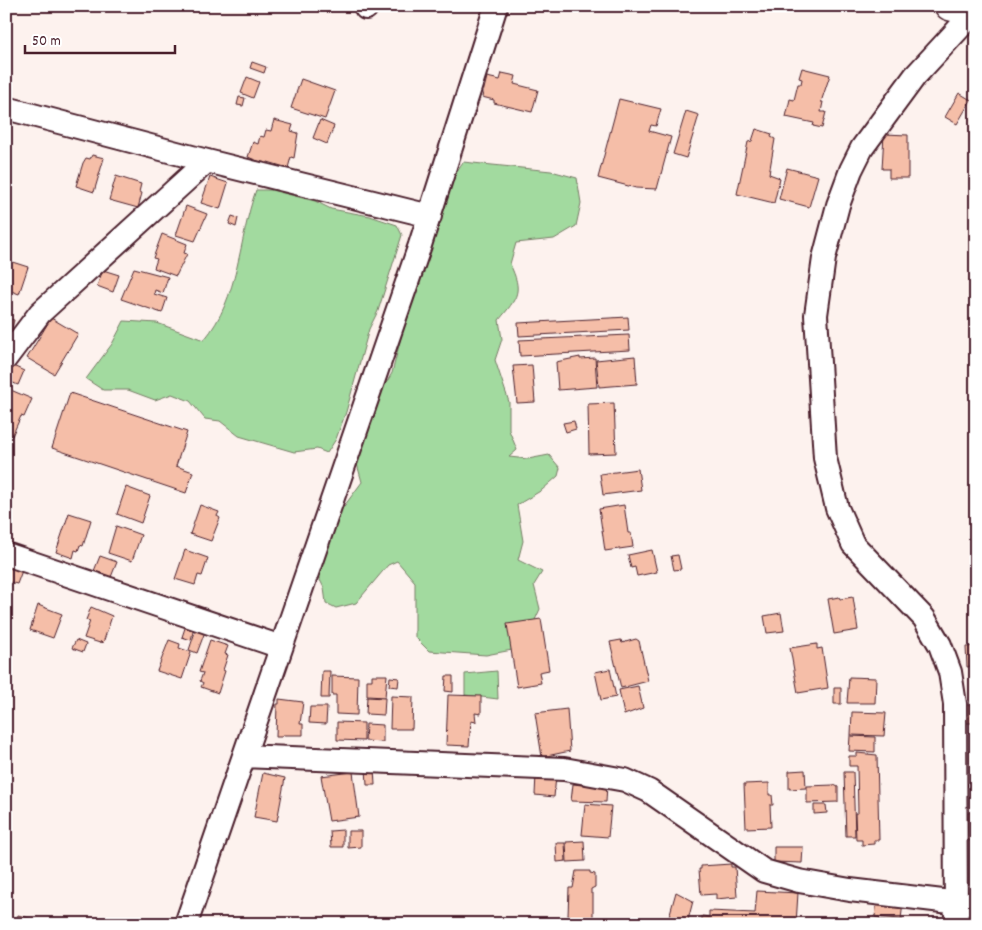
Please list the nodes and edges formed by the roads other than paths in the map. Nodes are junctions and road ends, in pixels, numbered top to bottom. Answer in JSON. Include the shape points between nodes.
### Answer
{"nodes":[{"id":1,"x":496,"y":6,"type":"edge"},
{"id":2,"x":969,"y":11,"type":"edge"},
{"id":3,"x":6,"y":108,"type":"edge"},
{"id":4,"x":207,"y":161,"type":"junction"},
{"id":5,"x":430,"y":216,"type":"junction"},
{"id":6,"x":6,"y":358,"type":"edge"},
{"id":7,"x":6,"y":554,"type":"edge"},
{"id":8,"x":281,"y":647,"type":"junction"},
{"id":9,"x":244,"y":756,"type":"junction"},
{"id":10,"x":963,"y":910,"type":"edge"},
{"id":11,"x":186,"y":924,"type":"edge"}],
"edges":[{"from":1,"to":5,"type":"street"},
{"from":2,"to":10,"type":"street","via":[[915,76],[862,148],[838,205],[824,258],[816,316],[825,458],[837,508],[853,544],[924,618],[940,645],[950,672],[955,704]]},
{"from":3,"to":4,"type":"street"},
{"from":4,"to":5,"type":"street"},
{"from":4,"to":6,"type":"street","via":[[40,314]]},
{"from":5,"to":8,"type":"street"},
{"from":7,"to":8,"type":"street"},
{"from":8,"to":9,"type":"street"},
{"from":9,"to":10,"type":"street","via":[[564,769],[625,780],[649,791],[764,870],[799,882]]},
{"from":9,"to":11,"type":"street"}]}
